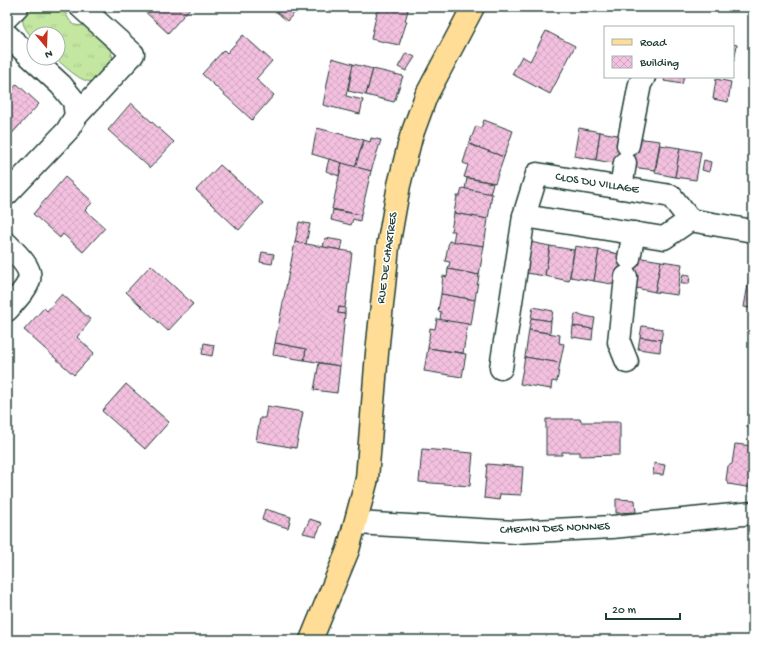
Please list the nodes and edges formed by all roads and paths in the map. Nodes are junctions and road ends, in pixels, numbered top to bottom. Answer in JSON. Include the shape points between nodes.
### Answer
{"nodes":[{"id":1,"x":17,"y":7,"type":"edge"},
{"id":2,"x":81,"y":7,"type":"edge"},
{"id":3,"x":473,"y":7,"type":"edge"},
{"id":4,"x":7,"y":17,"type":"edge"},
{"id":5,"x":7,"y":35,"type":"edge"},
{"id":6,"x":643,"y":78,"type":"edge"},
{"id":7,"x":76,"y":116,"type":"junction"},
{"id":8,"x":621,"y":188,"type":"junction"},
{"id":9,"x":7,"y":194,"type":"edge"},
{"id":10,"x":524,"y":216,"type":"junction"},
{"id":11,"x":690,"y":220,"type":"junction"},
{"id":12,"x":753,"y":231,"type":"edge"},
{"id":13,"x":634,"y":233,"type":"junction"},
{"id":14,"x":7,"y":244,"type":"edge"},
{"id":15,"x":7,"y":310,"type":"edge"},
{"id":16,"x":627,"y":362,"type":"dead end"},
{"id":17,"x":501,"y":368,"type":"dead end"},
{"id":18,"x":753,"y":513,"type":"edge"},
{"id":19,"x":356,"y":523,"type":"junction"},
{"id":20,"x":311,"y":640,"type":"edge"}],
"edges":[{"from":1,"to":4,"type":"street"},
{"from":2,"to":7,"type":"street","via":[[133,54]]},
{"from":3,"to":19,"type":"main road","name":"RUE DE CHARTRES","via":[[426,96],[411,137],[399,185],[388,247],[368,479]]},
{"from":5,"to":7,"type":"street","via":[[61,85],[74,101]]},
{"from":6,"to":8,"type":"street","via":[[640,84]]},
{"from":7,"to":9,"type":"street","via":[[67,131]]},
{"from":8,"to":10,"type":"street","name":"CLOS DU VILLAGE","via":[[536,174]]},
{"from":8,"to":11,"type":"street","name":"CLOS DU VILLAGE","via":[[671,196]]},
{"from":10,"to":13,"type":"street"},
{"from":10,"to":17,"type":"street","name":"CLOS DU VILLAGE"},
{"from":11,"to":12,"type":"street"},
{"from":11,"to":13,"type":"street","via":[[664,238]]},
{"from":13,"to":16,"type":"street","via":[[619,342]]},
{"from":14,"to":15,"type":"street","via":[[25,262],[30,274],[28,285]]},
{"from":18,"to":19,"type":"street","name":"CHEMIN DES NONNES","via":[[612,527],[515,532]]},
{"from":19,"to":20,"type":"main road","name":"RUE DE CHARTRES","via":[[348,550]]}]}
